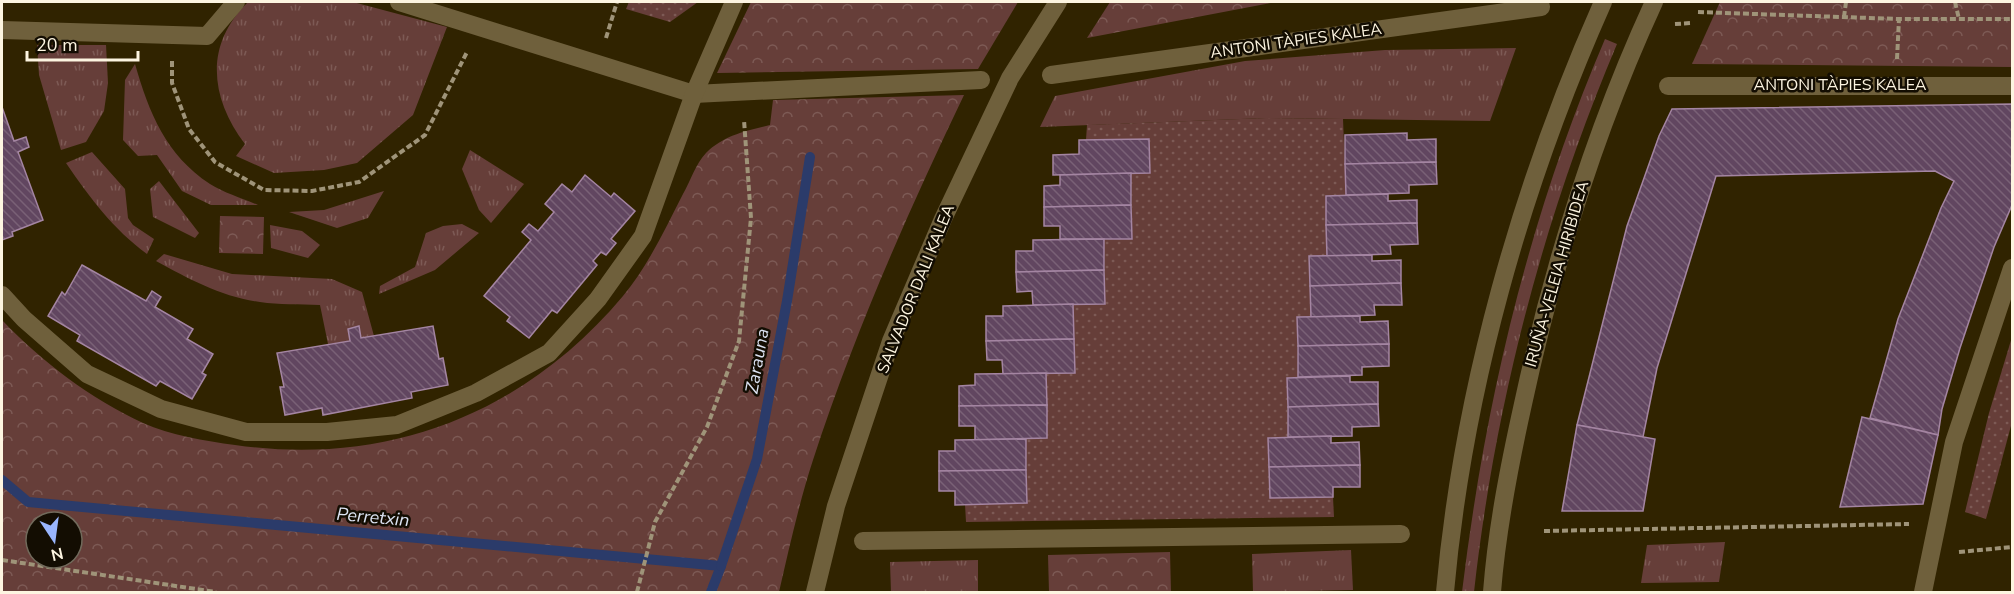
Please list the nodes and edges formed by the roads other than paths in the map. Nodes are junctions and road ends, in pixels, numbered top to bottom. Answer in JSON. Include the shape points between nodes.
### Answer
{"nodes":[{"id":1,"x":236,"y":2,"type":"edge"},
{"id":2,"x":399,"y":2,"type":"edge"},
{"id":3,"x":734,"y":2,"type":"edge"},
{"id":4,"x":1058,"y":2,"type":"edge"},
{"id":5,"x":1604,"y":2,"type":"edge"},
{"id":6,"x":1654,"y":2,"type":"edge"},
{"id":7,"x":1542,"y":8,"type":"dead end"},
{"id":8,"x":2,"y":30,"type":"edge"},
{"id":9,"x":1051,"y":75,"type":"dead end"},
{"id":10,"x":981,"y":80,"type":"dead end"},
{"id":11,"x":1668,"y":86,"type":"dead end"},
{"id":12,"x":2013,"y":86,"type":"edge"},
{"id":13,"x":694,"y":94,"type":"junction"},
{"id":14,"x":2013,"y":268,"type":"edge"},
{"id":15,"x":2,"y":295,"type":"edge"},
{"id":16,"x":1401,"y":534,"type":"dead end"},
{"id":17,"x":862,"y":541,"type":"dead end"},
{"id":18,"x":815,"y":592,"type":"edge"},
{"id":19,"x":1445,"y":592,"type":"edge"},
{"id":20,"x":1492,"y":592,"type":"edge"},
{"id":21,"x":1923,"y":592,"type":"edge"}],
"edges":[{"from":1,"to":8,"type":"street","via":[[207,36]]},
{"from":2,"to":13,"type":"street"},
{"from":3,"to":13,"type":"street"},
{"from":4,"to":18,"type":"street","name":"SALVADOR DALI KALEA","via":[[1010,78],[891,341],[836,506]]},
{"from":5,"to":19,"type":"street","via":[[1547,142],[1510,258],[1476,387]]},
{"from":6,"to":20,"type":"street","name":"IRUÑA-VELEIA HIRIBIDEA","via":[[1624,66],[1593,148],[1540,323],[1500,508]]},
{"from":7,"to":9,"type":"street","name":"ANTONI TÀPIES KALEA"},
{"from":10,"to":13,"type":"street"},
{"from":11,"to":12,"type":"street","name":"ANTONI TÀPIES KALEA"},
{"from":13,"to":15,"type":"street","via":[[643,236],[598,299],[549,353],[476,393],[397,425],[327,432],[246,432],[161,409],[87,374],[24,320]]},
{"from":14,"to":21,"type":"street","via":[[1954,442]]},
{"from":16,"to":17,"type":"street"}]}
